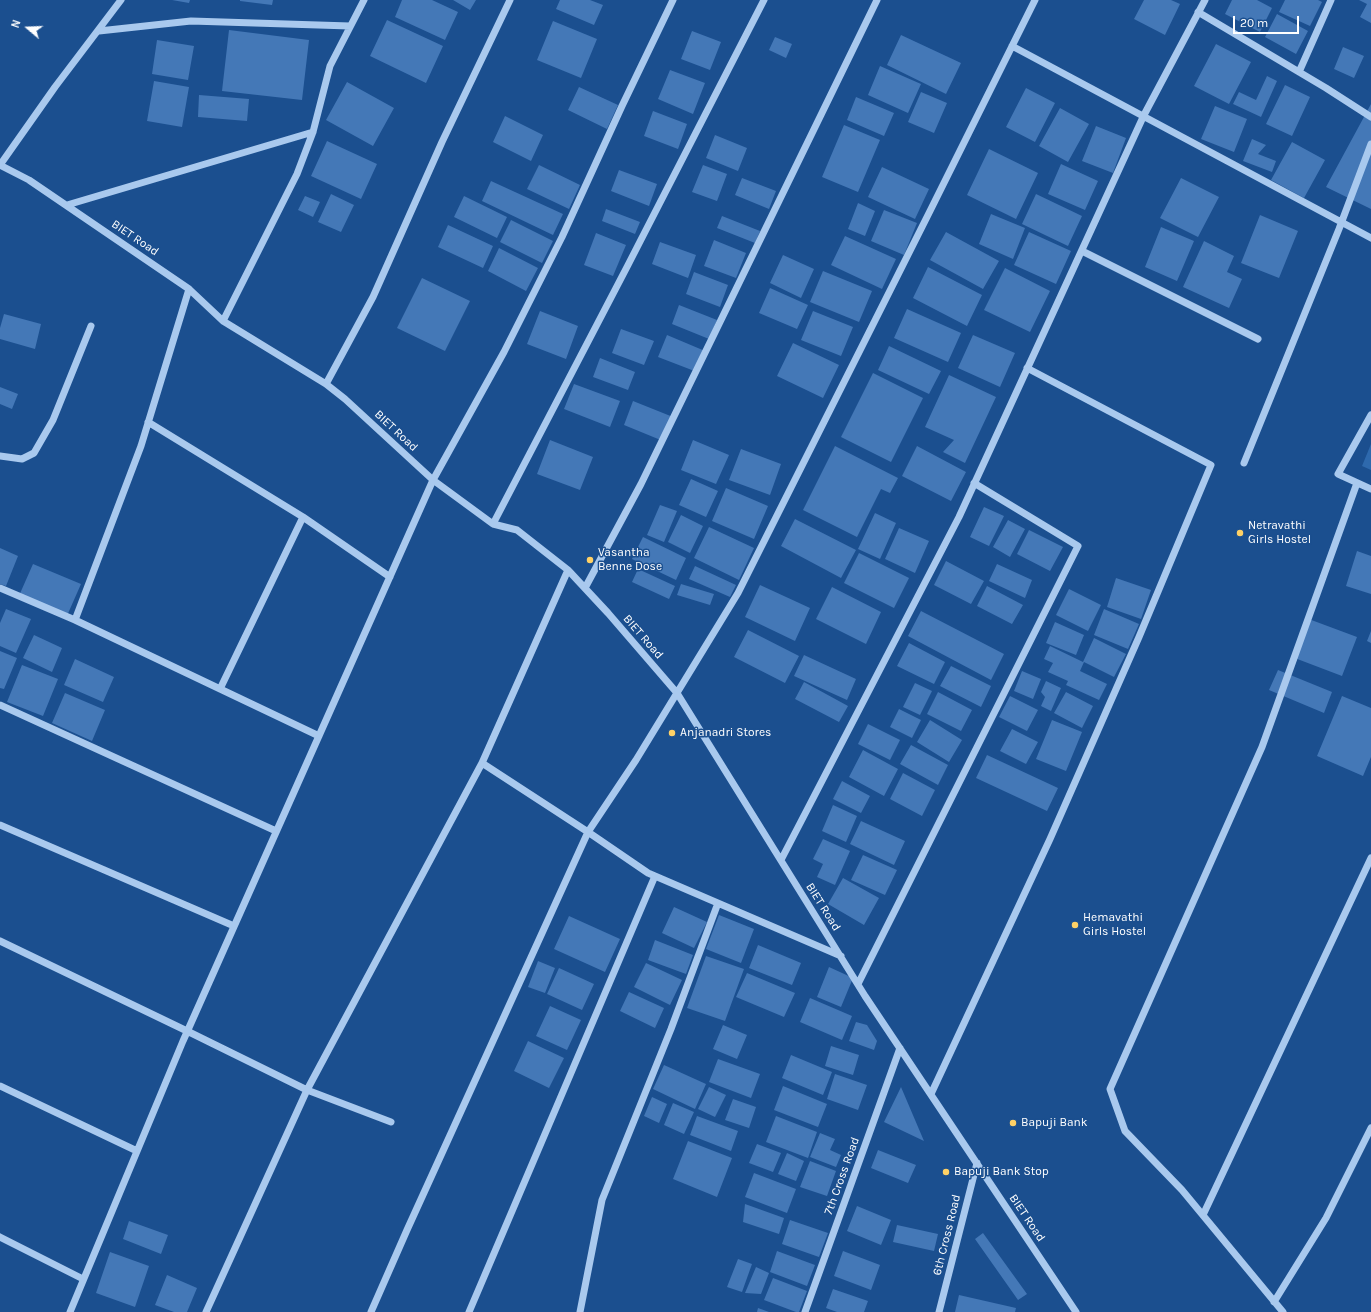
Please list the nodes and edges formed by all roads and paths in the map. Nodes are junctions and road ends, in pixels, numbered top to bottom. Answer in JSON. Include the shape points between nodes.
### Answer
{"nodes":[{"id":1,"x":121,"y":0,"type":"edge"},
{"id":2,"x":364,"y":0,"type":"edge"},
{"id":3,"x":510,"y":0,"type":"edge"},
{"id":4,"x":673,"y":0,"type":"edge"},
{"id":5,"x":764,"y":0,"type":"edge"},
{"id":6,"x":877,"y":0,"type":"edge"},
{"id":7,"x":1035,"y":0,"type":"edge"},
{"id":8,"x":1205,"y":0,"type":"edge"},
{"id":9,"x":1331,"y":0,"type":"edge"},
{"id":10,"x":1198,"y":12,"type":"junction"},
{"id":11,"x":350,"y":26,"type":"junction"},
{"id":12,"x":98,"y":31,"type":"junction"},
{"id":13,"x":1012,"y":46,"type":"junction"},
{"id":14,"x":1299,"y":72,"type":"junction"},
{"id":15,"x":1144,"y":115,"type":"junction"},
{"id":16,"x":1371,"y":117,"type":"edge"},
{"id":17,"x":313,"y":132,"type":"junction"},
{"id":18,"x":1371,"y":144,"type":"edge"},
{"id":19,"x":0,"y":165,"type":"edge"},
{"id":20,"x":67,"y":205,"type":"junction"},
{"id":21,"x":1341,"y":222,"type":"junction"},
{"id":22,"x":1371,"y":238,"type":"edge"},
{"id":23,"x":1082,"y":251,"type":"junction"},
{"id":24,"x":189,"y":289,"type":"junction"},
{"id":25,"x":223,"y":321,"type":"junction"},
{"id":26,"x":91,"y":326,"type":"dead end"},
{"id":27,"x":1258,"y":340,"type":"dead end"},
{"id":28,"x":1027,"y":368,"type":"junction"},
{"id":29,"x":326,"y":384,"type":"junction"},
{"id":30,"x":1371,"y":415,"type":"edge"},
{"id":31,"x":148,"y":422,"type":"junction"},
{"id":32,"x":0,"y":456,"type":"edge"},
{"id":33,"x":1244,"y":463,"type":"dead end"},
{"id":34,"x":433,"y":480,"type":"junction"},
{"id":35,"x":974,"y":483,"type":"junction"},
{"id":36,"x":1357,"y":483,"type":"junction"},
{"id":37,"x":1371,"y":488,"type":"edge"},
{"id":38,"x":303,"y":517,"type":"junction"},
{"id":39,"x":492,"y":524,"type":"junction"},
{"id":40,"x":568,"y":570,"type":"junction"},
{"id":41,"x":390,"y":577,"type":"junction"},
{"id":42,"x":0,"y":588,"type":"edge"},
{"id":43,"x":585,"y":588,"type":"junction"},
{"id":44,"x":75,"y":620,"type":"junction"},
{"id":45,"x":220,"y":689,"type":"junction"},
{"id":46,"x":677,"y":693,"type":"junction"},
{"id":47,"x":0,"y":705,"type":"edge"},
{"id":48,"x":319,"y":736,"type":"junction"},
{"id":49,"x":482,"y":763,"type":"junction"},
{"id":50,"x":0,"y":824,"type":"edge"},
{"id":51,"x":276,"y":831,"type":"junction"},
{"id":52,"x":588,"y":832,"type":"junction"},
{"id":53,"x":1371,"y":858,"type":"edge"},
{"id":54,"x":781,"y":860,"type":"junction"},
{"id":55,"x":655,"y":876,"type":"junction"},
{"id":56,"x":718,"y":903,"type":"junction"},
{"id":57,"x":234,"y":926,"type":"junction"},
{"id":58,"x":0,"y":941,"type":"edge"},
{"id":59,"x":841,"y":956,"type":"junction"},
{"id":60,"x":858,"y":984,"type":"junction"},
{"id":61,"x":187,"y":1031,"type":"junction"},
{"id":62,"x":900,"y":1048,"type":"junction"},
{"id":63,"x":0,"y":1086,"type":"edge"},
{"id":64,"x":307,"y":1090,"type":"junction"},
{"id":65,"x":931,"y":1094,"type":"junction"},
{"id":66,"x":391,"y":1122,"type":"dead end"},
{"id":67,"x":1371,"y":1128,"type":"edge"},
{"id":68,"x":1364,"y":1142,"type":"junction"},
{"id":69,"x":1371,"y":1146,"type":"edge"},
{"id":70,"x":137,"y":1151,"type":"junction"},
{"id":71,"x":976,"y":1163,"type":"junction"},
{"id":72,"x":1203,"y":1215,"type":"junction"},
{"id":73,"x":0,"y":1237,"type":"edge"},
{"id":74,"x":83,"y":1279,"type":"junction"},
{"id":75,"x":1274,"y":1302,"type":"junction"},
{"id":76,"x":70,"y":1312,"type":"edge"},
{"id":77,"x":206,"y":1312,"type":"edge"},
{"id":78,"x":371,"y":1312,"type":"edge"},
{"id":79,"x":469,"y":1312,"type":"edge"},
{"id":80,"x":580,"y":1312,"type":"edge"},
{"id":81,"x":806,"y":1312,"type":"edge"},
{"id":82,"x":939,"y":1312,"type":"edge"},
{"id":83,"x":1076,"y":1312,"type":"edge"},
{"id":84,"x":1283,"y":1312,"type":"edge"}],
"edges":[{"from":1,"to":12,"type":"street"},
{"from":2,"to":11,"type":"street"},
{"from":3,"to":29,"type":"street","via":[[442,142],[373,297]]},
{"from":4,"to":34,"type":"street","via":[[562,237],[504,352]]},
{"from":5,"to":39,"type":"street"},
{"from":6,"to":43,"type":"street","via":[[641,484]]},
{"from":7,"to":13,"type":"street"},
{"from":8,"to":10,"type":"street"},
{"from":9,"to":14,"type":"street"},
{"from":10,"to":14,"type":"street"},
{"from":10,"to":15,"type":"street"},
{"from":11,"to":12,"type":"street","via":[[191,21]]},
{"from":11,"to":17,"type":"street","via":[[330,66]]},
{"from":12,"to":19,"type":"street"},
{"from":13,"to":15,"type":"street"},
{"from":13,"to":46,"type":"street","via":[[738,593]]},
{"from":14,"to":16,"type":"street"},
{"from":15,"to":21,"type":"street"},
{"from":15,"to":23,"type":"street"},
{"from":17,"to":20,"type":"street"},
{"from":17,"to":25,"type":"street","via":[[297,174]]},
{"from":18,"to":21,"type":"street"},
{"from":19,"to":20,"type":"street","name":"BIET Road","via":[[30,180]]},
{"from":20,"to":24,"type":"street","name":"BIET Road"},
{"from":21,"to":22,"type":"street"},
{"from":21,"to":33,"type":"street"},
{"from":23,"to":27,"type":"street"},
{"from":23,"to":28,"type":"street"},
{"from":24,"to":25,"type":"street","name":"BIET Road"},
{"from":24,"to":31,"type":"street"},
{"from":25,"to":29,"type":"street","name":"BIET Road"},
{"from":26,"to":32,"type":"street","via":[[53,420],[34,453],[22,459]]},
{"from":28,"to":35,"type":"street"},
{"from":28,"to":65,"type":"street","via":[[1211,465],[1139,638],[1050,839]]},
{"from":29,"to":34,"type":"street","name":"BIET Road"},
{"from":30,"to":36,"type":"street","via":[[1338,474]]},
{"from":31,"to":38,"type":"street"},
{"from":31,"to":44,"type":"street"},
{"from":34,"to":39,"type":"street","name":"BIET Road"},
{"from":34,"to":41,"type":"street"},
{"from":35,"to":54,"type":"street","via":[[959,517]]},
{"from":35,"to":60,"type":"street","via":[[1078,546]]},
{"from":36,"to":37,"type":"street"},
{"from":36,"to":72,"type":"street","via":[[1262,747],[1110,1089],[1126,1131]]},
{"from":38,"to":41,"type":"street"},
{"from":38,"to":45,"type":"street"},
{"from":39,"to":40,"type":"street","name":"BIET Road","via":[[517,530]]},
{"from":40,"to":43,"type":"street","name":"BIET Road"},
{"from":40,"to":49,"type":"street"},
{"from":41,"to":48,"type":"street"},
{"from":42,"to":44,"type":"street"},
{"from":43,"to":46,"type":"street","name":"BIET Road"},
{"from":44,"to":45,"type":"street"},
{"from":45,"to":48,"type":"street"},
{"from":46,"to":52,"type":"street"},
{"from":46,"to":54,"type":"street","name":"BIET Road"},
{"from":47,"to":51,"type":"street"},
{"from":48,"to":51,"type":"street"},
{"from":49,"to":52,"type":"street"},
{"from":49,"to":64,"type":"street"},
{"from":50,"to":57,"type":"street"},
{"from":51,"to":57,"type":"street"},
{"from":52,"to":55,"type":"street"},
{"from":52,"to":78,"type":"street"},
{"from":53,"to":72,"type":"street"},
{"from":54,"to":59,"type":"street","name":"BIET Road"},
{"from":55,"to":56,"type":"street"},
{"from":55,"to":79,"type":"street"},
{"from":56,"to":59,"type":"street"},
{"from":56,"to":80,"type":"street","via":[[671,1029],[602,1200]]},
{"from":57,"to":61,"type":"street"},
{"from":58,"to":61,"type":"street"},
{"from":59,"to":60,"type":"street","name":"BIET Road"},
{"from":60,"to":62,"type":"street","name":"BIET Road"},
{"from":61,"to":64,"type":"street"},
{"from":61,"to":70,"type":"street"},
{"from":62,"to":65,"type":"street","name":"BIET Road"},
{"from":62,"to":81,"type":"street","name":"7th Cross Road"},
{"from":63,"to":70,"type":"street"},
{"from":64,"to":66,"type":"street"},
{"from":64,"to":77,"type":"street"},
{"from":65,"to":71,"type":"street","name":"BIET Road"},
{"from":67,"to":68,"type":"street"},
{"from":68,"to":69,"type":"street"},
{"from":68,"to":75,"type":"street","via":[[1326,1218]]},
{"from":70,"to":74,"type":"street"},
{"from":71,"to":82,"type":"street","name":"6th Cross Road"},
{"from":71,"to":83,"type":"street","name":"BIET Road"},
{"from":72,"to":75,"type":"street"},
{"from":73,"to":74,"type":"street"},
{"from":74,"to":76,"type":"street"},
{"from":75,"to":84,"type":"street"}]}
